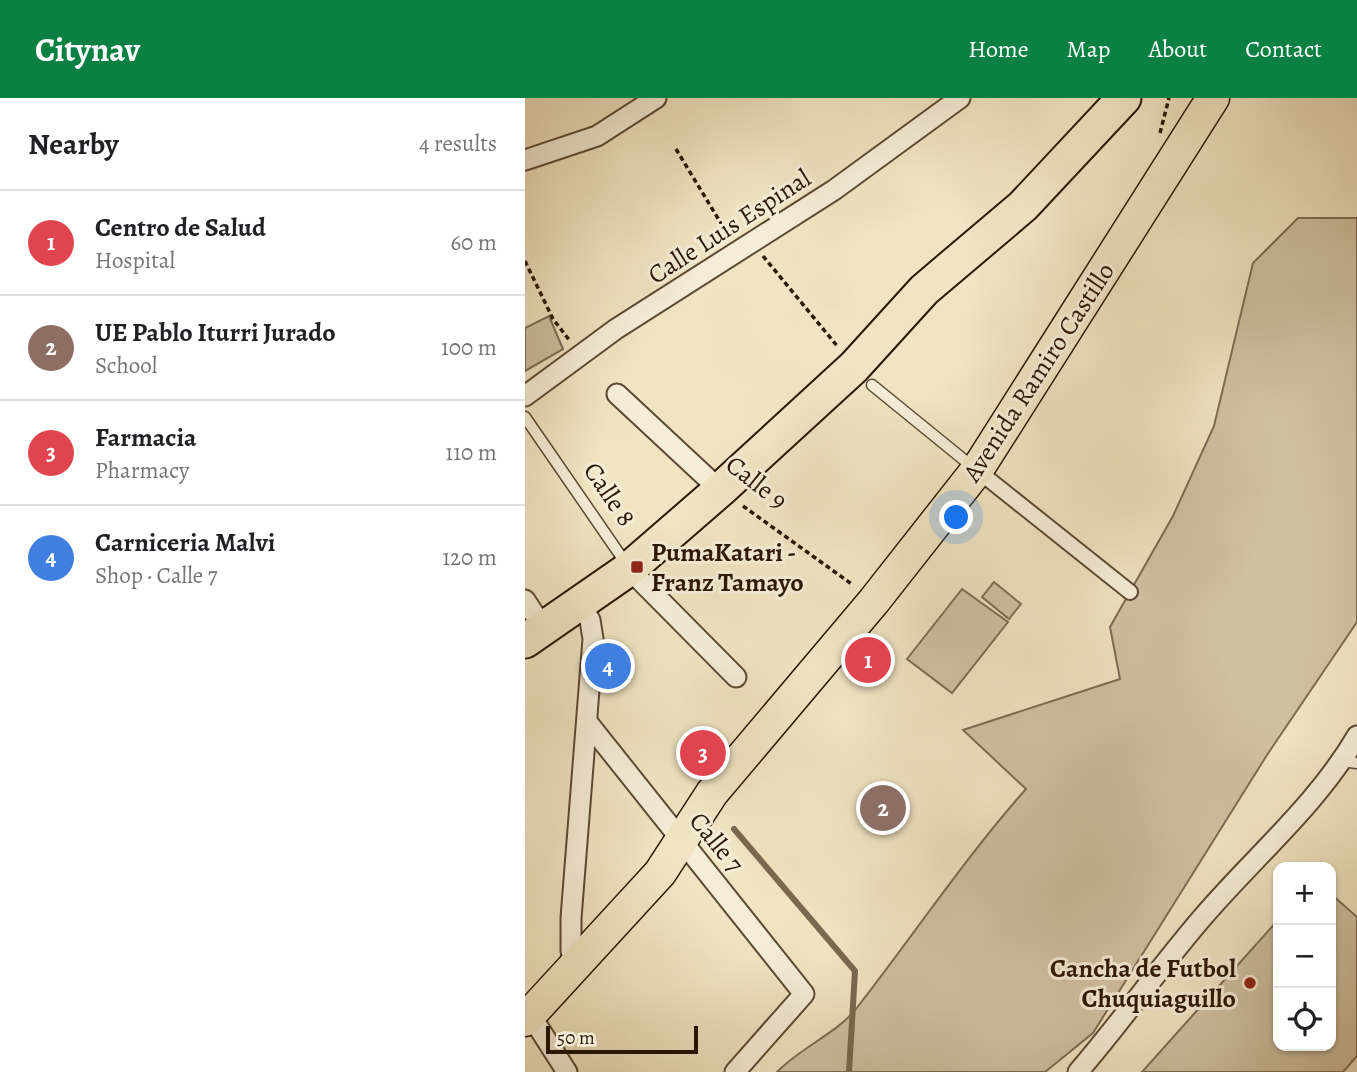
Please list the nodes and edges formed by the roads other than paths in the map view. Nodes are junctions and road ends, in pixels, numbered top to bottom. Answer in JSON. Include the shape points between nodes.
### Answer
{"nodes":[{"id":1,"x":656,"y":98,"type":"edge"},
{"id":2,"x":960,"y":98,"type":"edge"},
{"id":3,"x":1124,"y":98,"type":"edge"},
{"id":4,"x":1213,"y":98,"type":"edge"},
{"id":5,"x":525,"y":160,"type":"edge"},
{"id":6,"x":863,"y":376,"type":"junction"},
{"id":7,"x":617,"y":394,"type":"dead end"},
{"id":8,"x":525,"y":396,"type":"edge"},
{"id":9,"x":525,"y":417,"type":"edge"},
{"id":10,"x":977,"y":470,"type":"junction"},
{"id":11,"x":720,"y":489,"type":"junction"},
{"id":12,"x":629,"y":569,"type":"junction"},
{"id":13,"x":1130,"y":592,"type":"dead end"},
{"id":14,"x":525,"y":600,"type":"edge"},
{"id":15,"x":580,"y":603,"type":"junction"},
{"id":16,"x":535,"y":635,"type":"edge"},
{"id":17,"x":736,"y":677,"type":"dead end"},
{"id":18,"x":588,"y":723,"type":"junction"},
{"id":19,"x":1357,"y":736,"type":"edge"},
{"id":20,"x":1350,"y":762,"type":"edge"},
{"id":21,"x":681,"y":839,"type":"junction"},
{"id":22,"x":577,"y":967,"type":"junction"},
{"id":23,"x":527,"y":1014,"type":"edge"},
{"id":24,"x":567,"y":1072,"type":"edge"},
{"id":25,"x":735,"y":1072,"type":"edge"},
{"id":26,"x":1078,"y":1072,"type":"edge"}],
"edges":[{"from":1,"to":5,"type":"street","via":[[597,136]]},
{"from":2,"to":8,"type":"street","name":"Calle Luis Espinal","via":[[834,190],[616,329]]},
{"from":3,"to":6,"type":"highway","via":[[1023,206],[924,290]]},
{"from":4,"to":10,"type":"main road","name":"Avenida Ramiro Castillo"},
{"from":6,"to":10,"type":"lane"},
{"from":6,"to":11,"type":"highway"},
{"from":7,"to":11,"type":"street","name":"Calle 9"},
{"from":9,"to":12,"type":"lane","name":"Calle 8"},
{"from":10,"to":13,"type":"street"},
{"from":10,"to":21,"type":"main road","name":"Avenida Ramiro Castillo","via":[[712,793]]},
{"from":11,"to":12,"type":"highway"},
{"from":12,"to":15,"type":"highway"},
{"from":12,"to":17,"type":"street","name":"Calle 8"},
{"from":14,"to":16,"type":"street"},
{"from":15,"to":16,"type":"highway"},
{"from":15,"to":18,"type":"street","via":[[590,620],[593,639]]},
{"from":18,"to":21,"type":"street","name":"Calle 7"},
{"from":18,"to":22,"type":"street","via":[[571,918],[571,951]]},
{"from":19,"to":20,"type":"street"},
{"from":20,"to":26,"type":"street","via":[[1201,918]]},
{"from":21,"to":22,"type":"main road","name":"Avenida Ramiro Castillo","via":[[660,873]]},
{"from":21,"to":25,"type":"street","name":"Calle 7","via":[[804,994]]},
{"from":22,"to":23,"type":"main road","name":"Avenida Ramiro Castillo"},
{"from":23,"to":24,"type":"street"}]}
